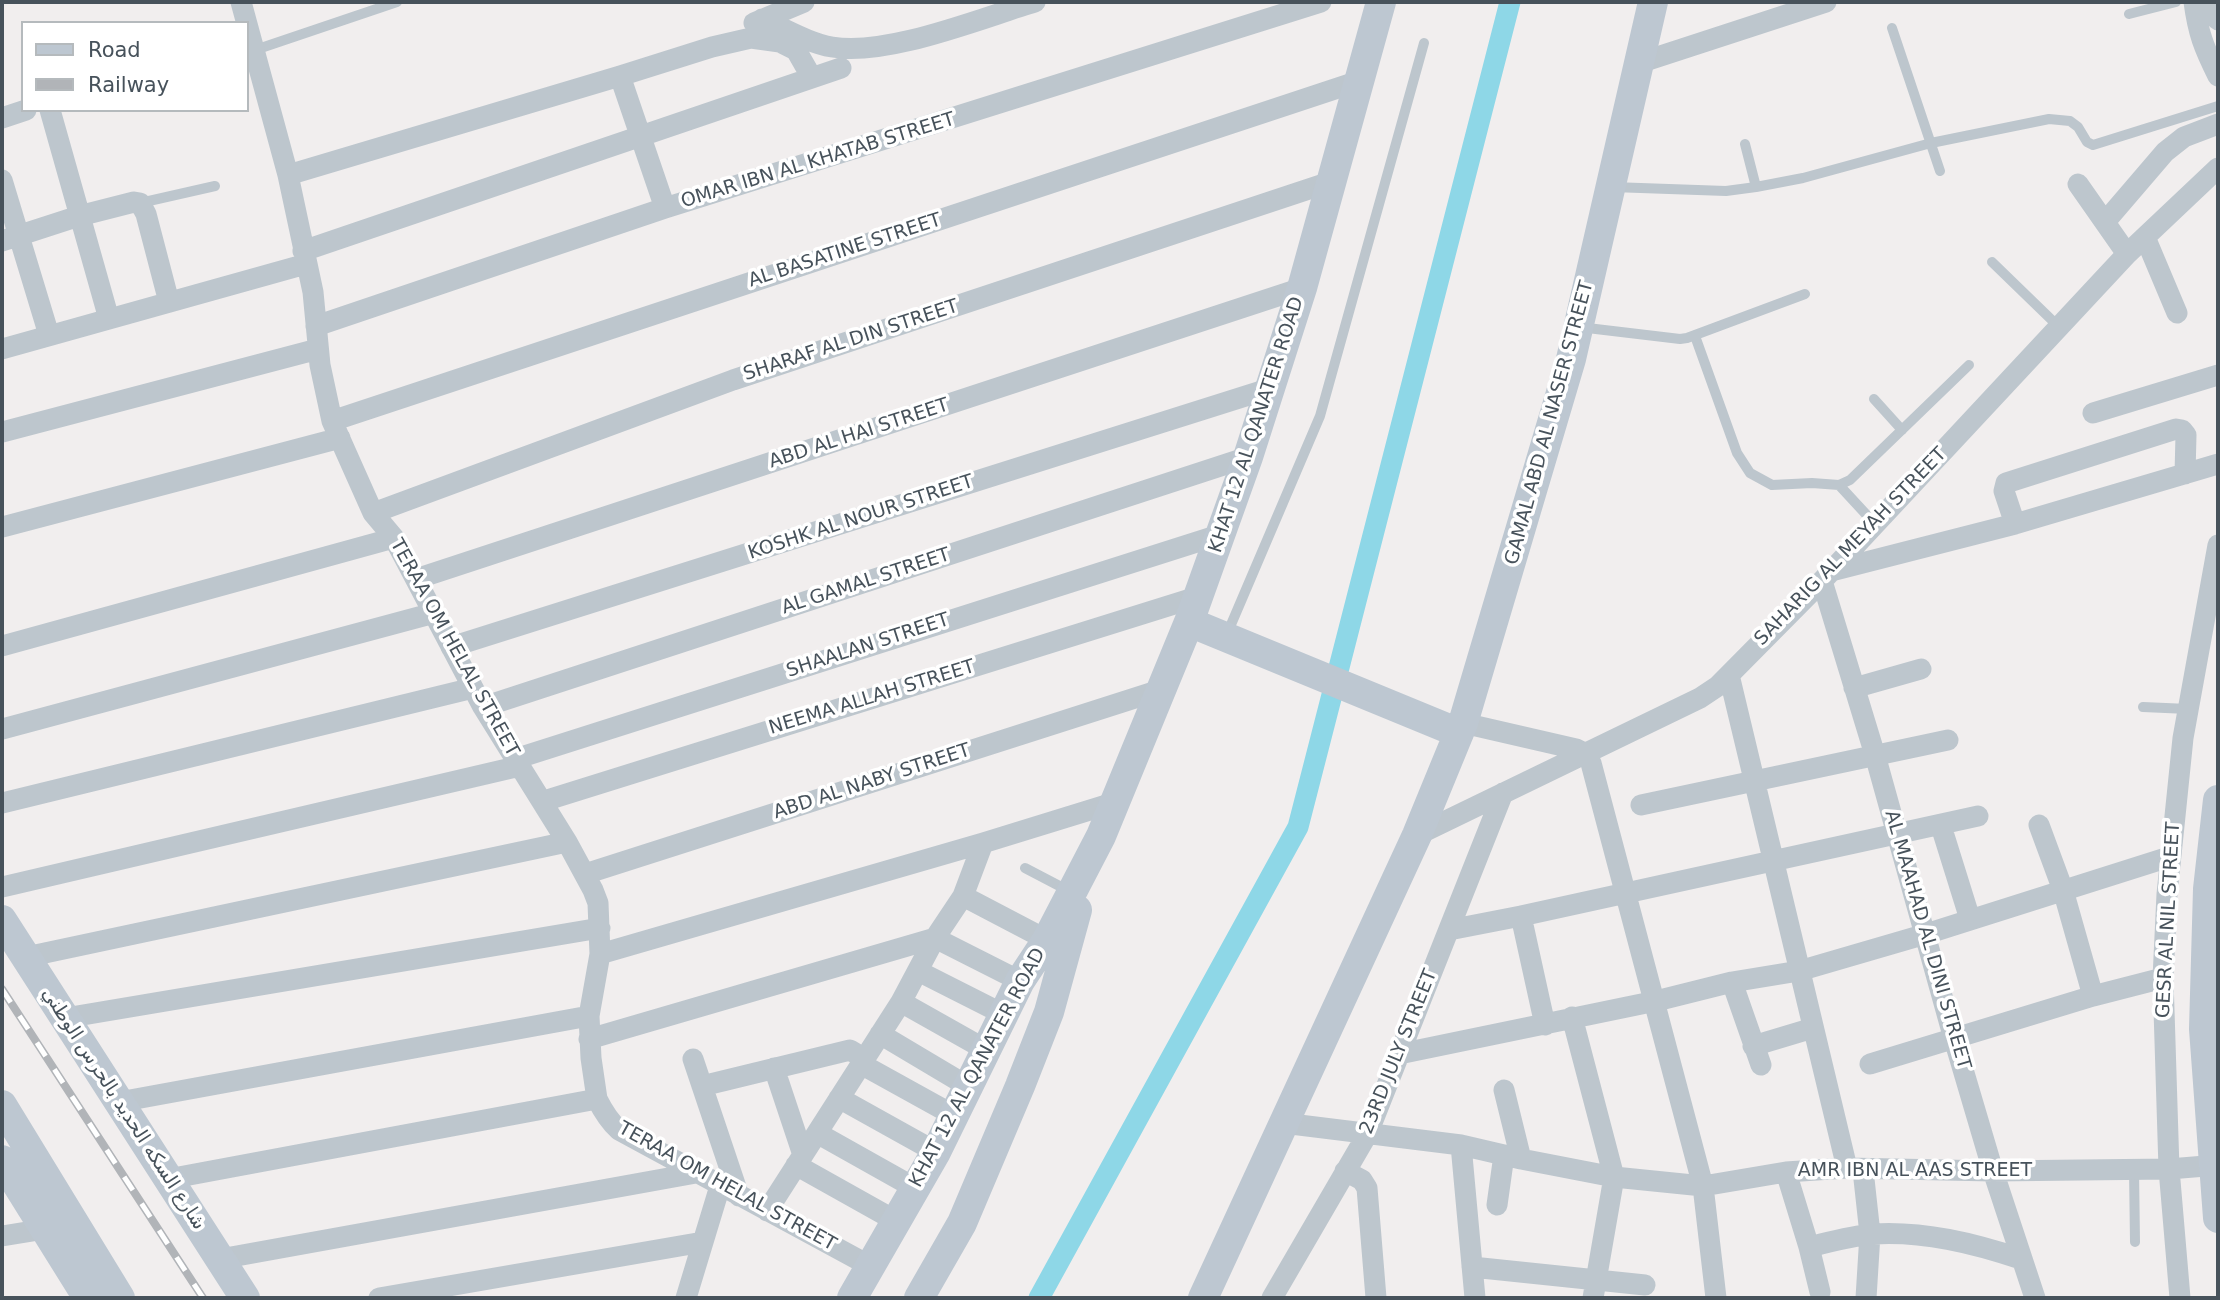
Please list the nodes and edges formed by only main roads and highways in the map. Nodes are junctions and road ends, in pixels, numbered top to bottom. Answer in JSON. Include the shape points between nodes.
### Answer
{"nodes":[{"id":1,"x":1381,"y":2,"type":"edge"},
{"id":2,"x":1653,"y":2,"type":"edge"},
{"id":3,"x":1194,"y":609,"type":"junction"},
{"id":4,"x":1461,"y":728,"type":"junction"},
{"id":5,"x":2218,"y":800,"type":"edge"},
{"id":6,"x":1101,"y":836,"type":"junction"},
{"id":7,"x":2,"y":919,"type":"edge"},
{"id":8,"x":1059,"y":929,"type":"junction"},
{"id":9,"x":2,"y":1105,"type":"edge"},
{"id":10,"x":10,"y":1155,"type":"edge"},
{"id":11,"x":2217,"y":1166,"type":"edge"},
{"id":12,"x":2218,"y":1218,"type":"edge"},
{"id":13,"x":897,"y":1261,"type":"junction"},
{"id":14,"x":102,"y":1268,"type":"junction"},
{"id":15,"x":88,"y":1298,"type":"edge"},
{"id":16,"x":120,"y":1298,"type":"edge"},
{"id":17,"x":139,"y":1298,"type":"edge"},
{"id":18,"x":245,"y":1298,"type":"edge"},
{"id":19,"x":852,"y":1298,"type":"edge"},
{"id":20,"x":872,"y":1298,"type":"edge"},
{"id":21,"x":899,"y":1298,"type":"edge"},
{"id":22,"x":919,"y":1298,"type":"edge"},
{"id":23,"x":1203,"y":1298,"type":"edge"}],
"edges":[{"from":1,"to":3,"type":"main road","name":"KHAT 12 AL QANATER ROAD","via":[[1302,288]]},
{"from":2,"to":4,"type":"main road","name":"GAMAL ABD AL NASER STREET","via":[[1579,327]]},
{"from":3,"to":4,"type":"main road","via":[[1225,637],[1415,715]]},
{"from":3,"to":6,"type":"main road","name":"KHAT 12 AL QANATER ROAD"},
{"from":4,"to":23,"type":"main road","name":"GAMAL ABD AL NASER STREET","via":[[1417,835]]},
{"from":5,"to":11,"type":"main road","via":[[2208,889],[2204,1028]]},
{"from":6,"to":8,"type":"main road","name":"KHAT 12 AL QANATER ROAD"},
{"from":6,"to":8,"type":"main road","name":"KHAT 12 AL QANATER ROAD"},
{"from":7,"to":18,"type":"main road","name":"شارع السكه الحديد بالحرس الوطني"},
{"from":8,"to":13,"type":"main road","via":[[980,1147]]},
{"from":8,"to":13,"type":"main road","name":"KHAT 12 AL QANATER ROAD","via":[[1020,981],[955,1116],[896,1221]]},
{"from":8,"to":22,"type":"main road","name":"KHAT 12 AL QANATER ROAD","via":[[1049,1012],[962,1223]]},
{"from":9,"to":10,"type":"main road"},
{"from":10,"to":14,"type":"main road"},
{"from":10,"to":15,"type":"main road","via":[[45,1229]]},
{"from":11,"to":12,"type":"main road"},
{"from":13,"to":19,"type":"main road","name":"KHAT 12 AL QANATER ROAD"},
{"from":13,"to":20,"type":"main road"},
{"from":13,"to":21,"type":"main road"},
{"from":14,"to":16,"type":"main road"},
{"from":14,"to":17,"type":"main road","via":[[120,1272]]}]}
